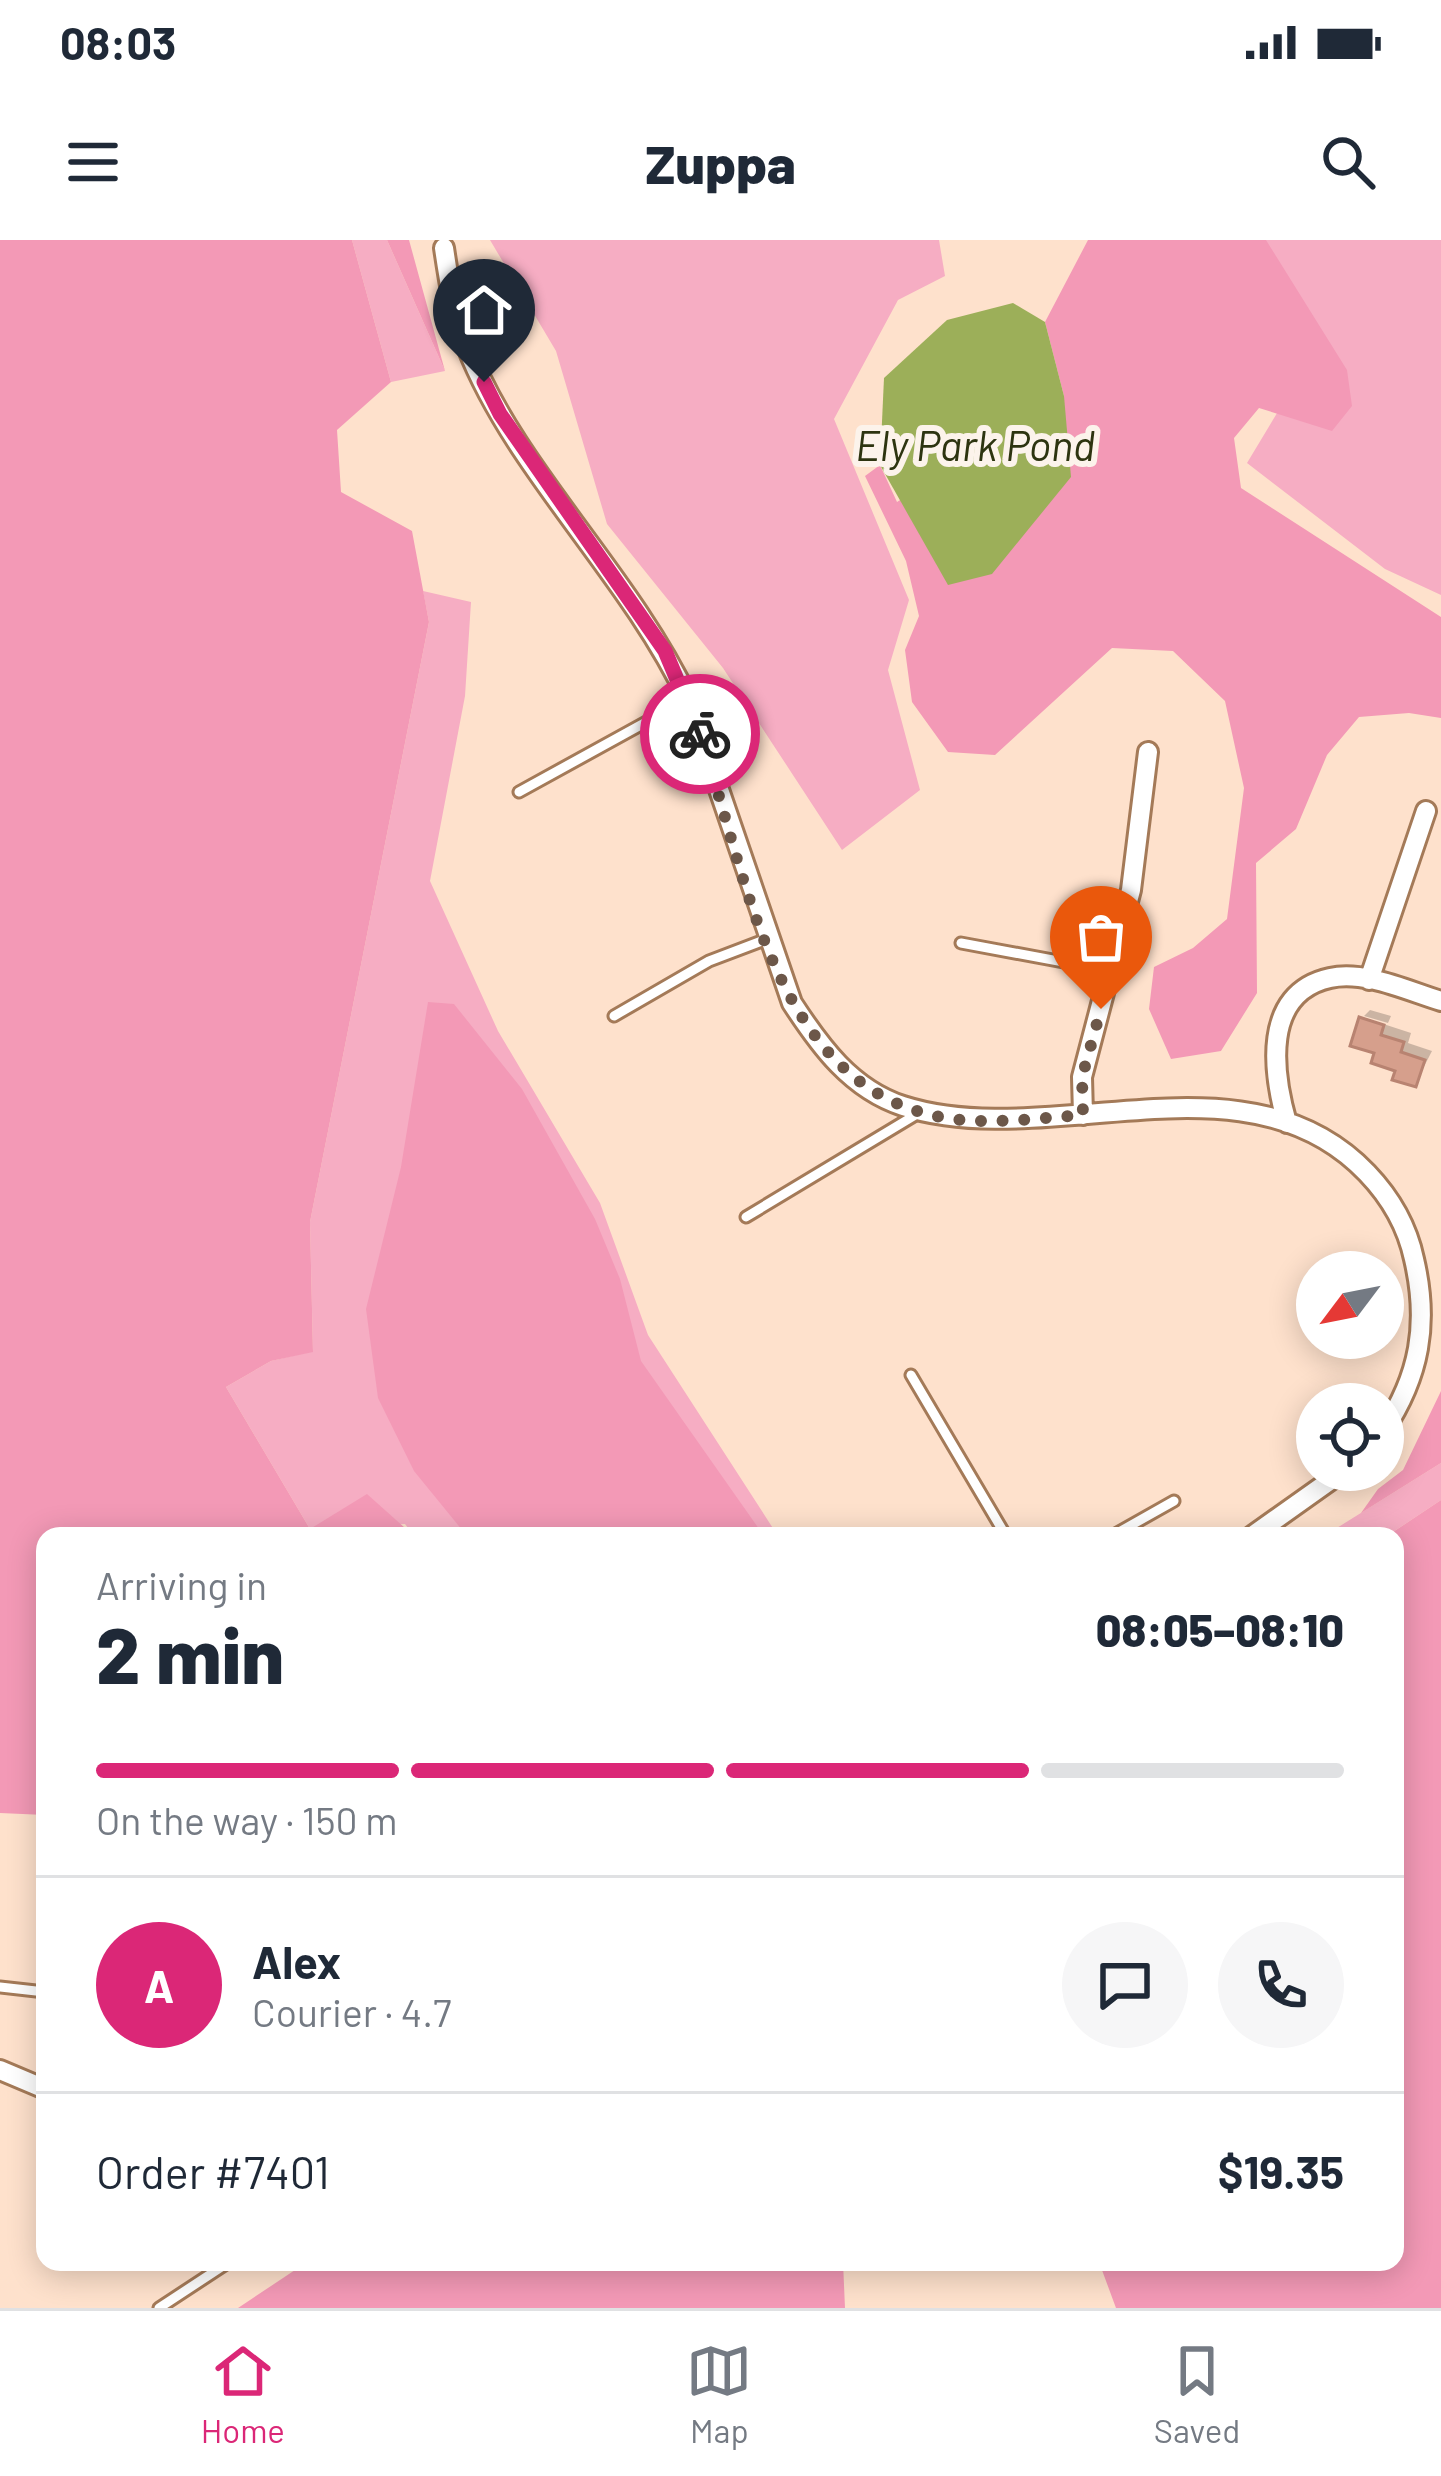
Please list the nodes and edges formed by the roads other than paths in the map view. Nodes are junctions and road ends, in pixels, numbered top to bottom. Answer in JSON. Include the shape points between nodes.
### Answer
{"nodes":[{"id":1,"x":444,"y":248,"type":"dead end"},
{"id":2,"x":688,"y":699,"type":"junction"},
{"id":3,"x":1148,"y":752,"type":"dead end"},
{"id":4,"x":519,"y":792,"type":"dead end"},
{"id":5,"x":1426,"y":811,"type":"dead end"},
{"id":6,"x":767,"y":939,"type":"junction"},
{"id":7,"x":961,"y":943,"type":"dead end"},
{"id":8,"x":1112,"y":971,"type":"junction"},
{"id":9,"x":1369,"y":980,"type":"junction"},
{"id":10,"x":1441,"y":1000,"type":"edge"},
{"id":11,"x":614,"y":1016,"type":"dead end"},
{"id":12,"x":922,"y":1111,"type":"junction"},
{"id":13,"x":1083,"y":1115,"type":"junction"},
{"id":14,"x":1287,"y":1123,"type":"junction"},
{"id":15,"x":746,"y":1217,"type":"dead end"},
{"id":16,"x":911,"y":1375,"type":"dead end"},
{"id":17,"x":1404,"y":1396,"type":"edge"},
{"id":18,"x":1316,"y":1491,"type":"edge"},
{"id":19,"x":1174,"y":1501,"type":"dead end"},
{"id":20,"x":1001,"y":1527,"type":"edge"},
{"id":21,"x":1128,"y":1527,"type":"edge"},
{"id":22,"x":1265,"y":1527,"type":"edge"},
{"id":23,"x":0,"y":1988,"type":"edge"},
{"id":24,"x":36,"y":1990,"type":"edge"},
{"id":25,"x":0,"y":2070,"type":"edge"},
{"id":26,"x":36,"y":2085,"type":"edge"},
{"id":27,"x":215,"y":2271,"type":"edge"},
{"id":28,"x":159,"y":2308,"type":"edge"}],
"edges":[{"from":1,"to":2,"type":"street","via":[[468,349],[500,414],[623,586]]},
{"from":2,"to":4,"type":"lane"},
{"from":2,"to":6,"type":"street"},
{"from":3,"to":8,"type":"street"},
{"from":5,"to":9,"type":"street"},
{"from":6,"to":11,"type":"lane"},
{"from":6,"to":12,"type":"street","via":[[819,1045],[874,1093]]},
{"from":7,"to":8,"type":"lane"},
{"from":8,"to":13,"type":"street","via":[[1082,1077]]},
{"from":9,"to":10,"type":"street"},
{"from":9,"to":14,"type":"street","via":[[1330,977],[1301,992],[1281,1018],[1274,1053]]},
{"from":12,"to":13,"type":"street","via":[[991,1121]]},
{"from":12,"to":15,"type":"lane"},
{"from":13,"to":14,"type":"street","via":[[1219,1109]]},
{"from":14,"to":17,"type":"street","via":[[1355,1160],[1381,1187],[1410,1240],[1423,1337]]},
{"from":16,"to":20,"type":"lane"},
{"from":18,"to":22,"type":"street"},
{"from":19,"to":21,"type":"lane"},
{"from":23,"to":24,"type":"lane"},
{"from":25,"to":26,"type":"street"},
{"from":27,"to":28,"type":"lane"}]}
